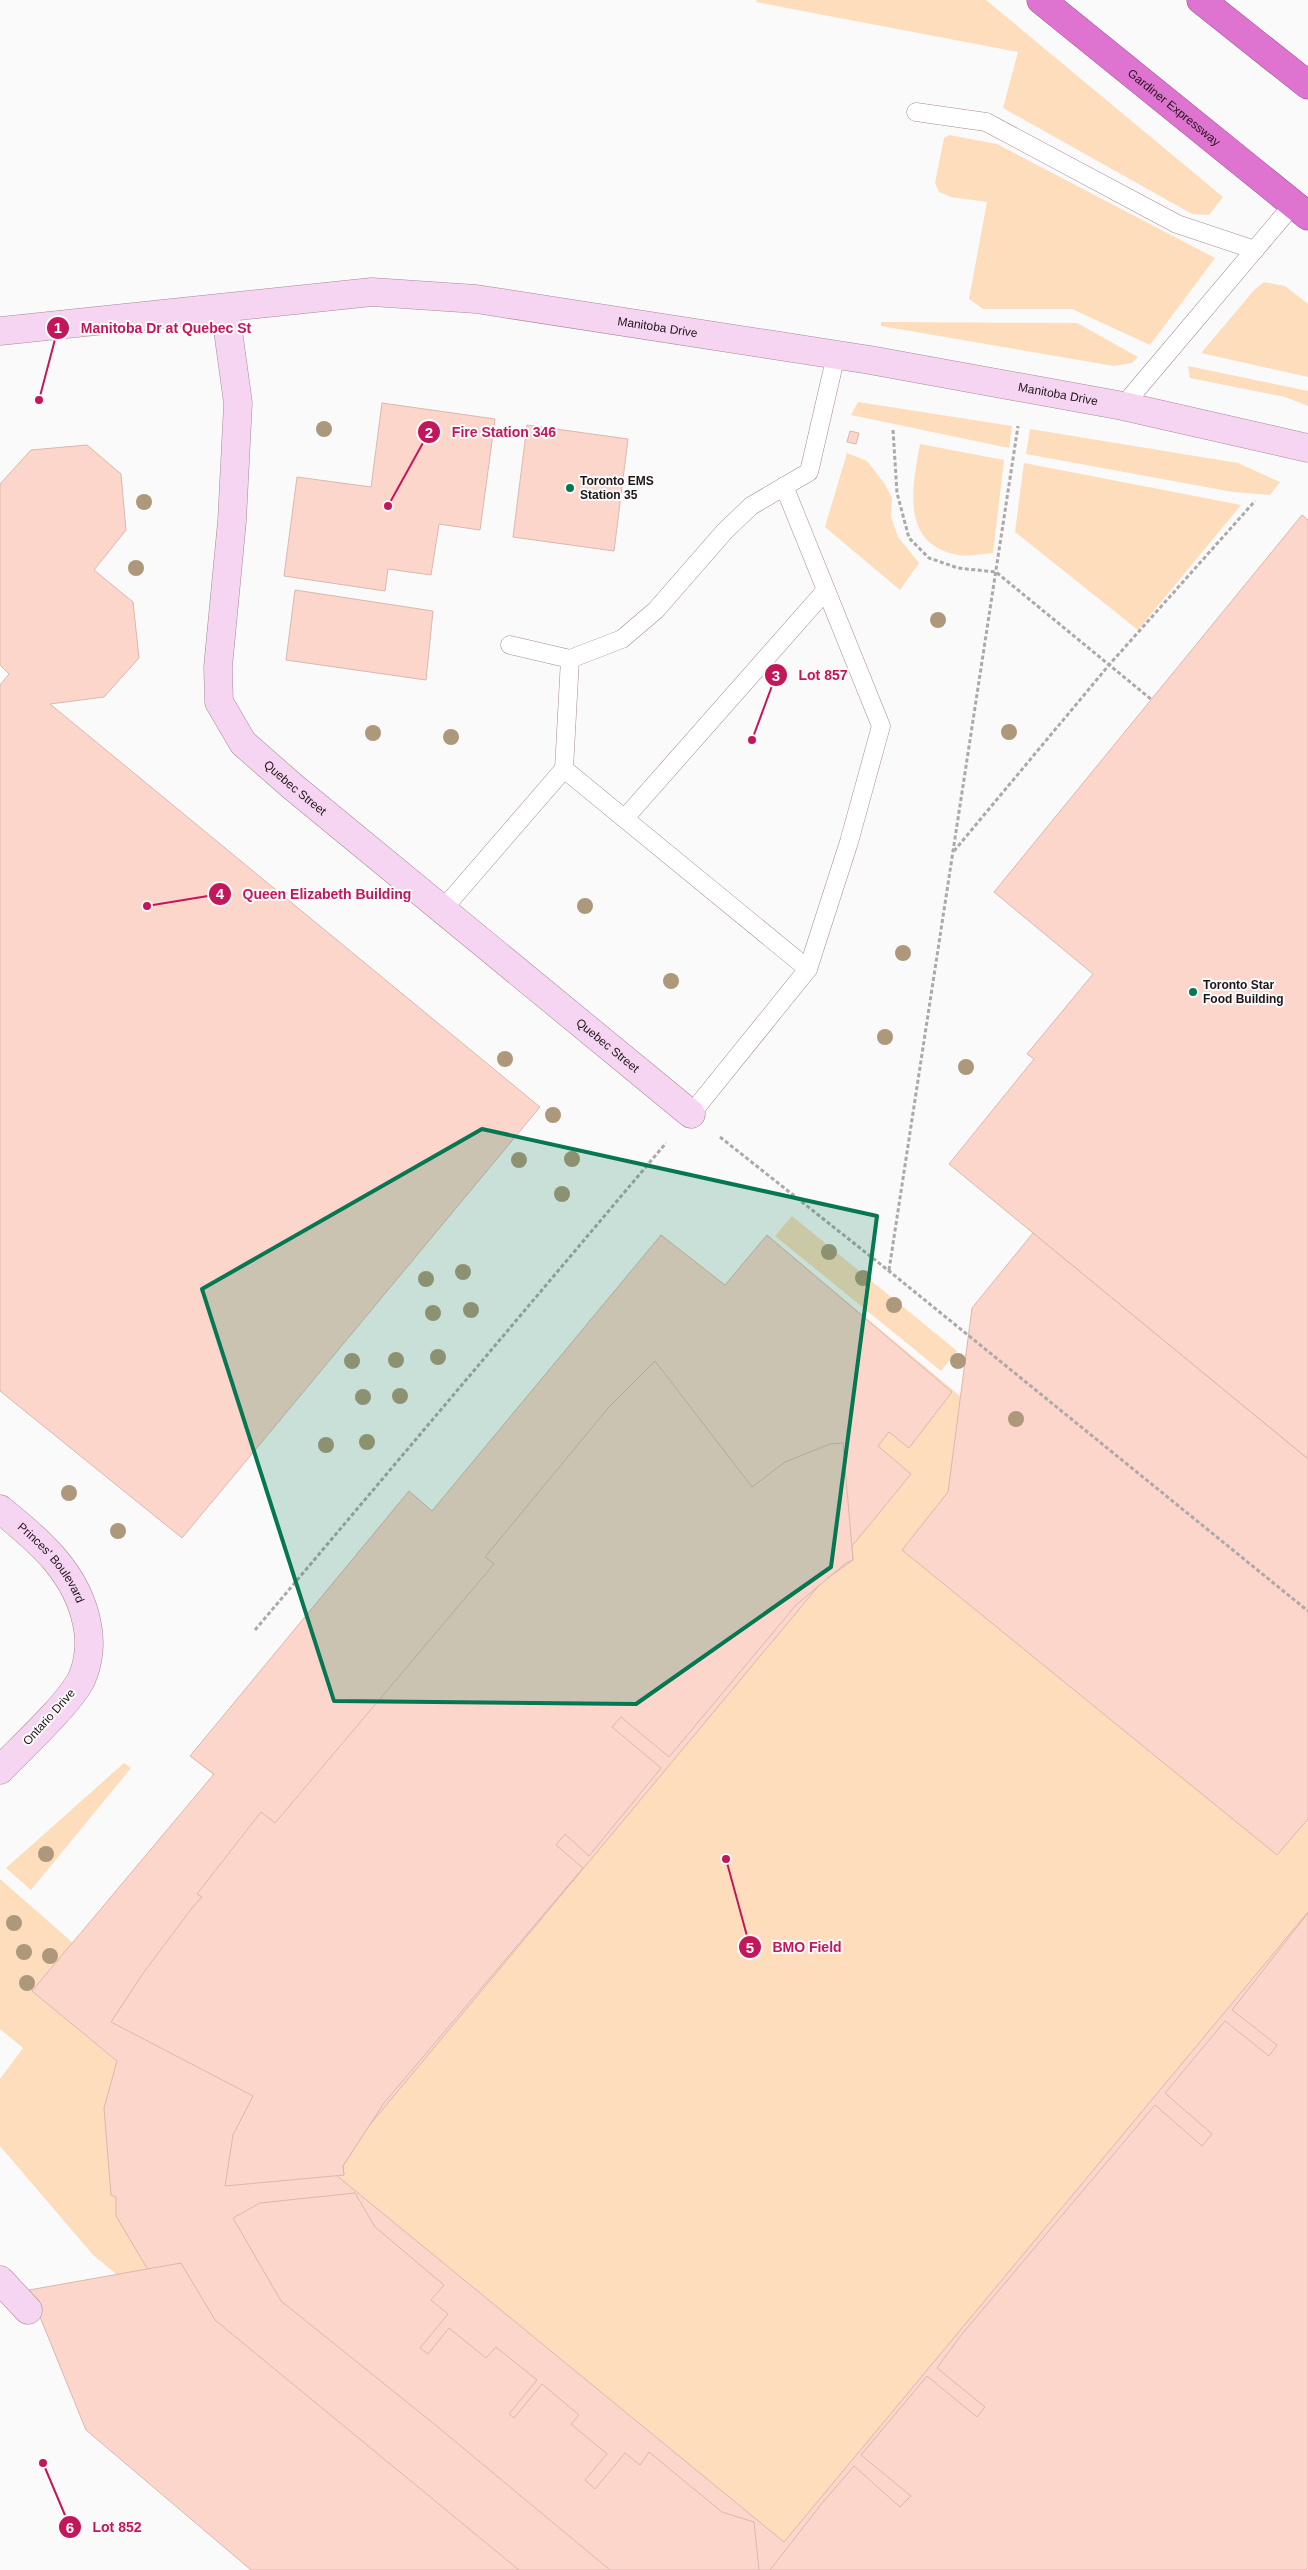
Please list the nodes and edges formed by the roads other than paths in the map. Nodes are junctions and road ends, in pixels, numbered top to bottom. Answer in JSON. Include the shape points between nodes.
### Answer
{"nodes":[{"id":1,"x":1041,"y":0,"type":"edge"},
{"id":2,"x":1201,"y":0,"type":"edge"},
{"id":3,"x":1308,"y":85,"type":"edge"},
{"id":4,"x":916,"y":112,"type":"dead end"},
{"id":5,"x":1297,"y":215,"type":"edge"},
{"id":6,"x":1255,"y":250,"type":"junction"},
{"id":7,"x":225,"y":308,"type":"junction"},
{"id":8,"x":0,"y":331,"type":"edge"},
{"id":9,"x":836,"y":355,"type":"junction"},
{"id":10,"x":1123,"y":406,"type":"junction"},
{"id":11,"x":1308,"y":448,"type":"edge"},
{"id":12,"x":784,"y":486,"type":"junction"},
{"id":13,"x":826,"y":590,"type":"junction"},
{"id":14,"x":510,"y":645,"type":"dead end"},
{"id":15,"x":570,"y":659,"type":"junction"},
{"id":16,"x":564,"y":769,"type":"junction"},
{"id":17,"x":625,"y":818,"type":"junction"},
{"id":18,"x":442,"y":909,"type":"junction"},
{"id":19,"x":808,"y":969,"type":"junction"},
{"id":20,"x":691,"y":1114,"type":"joint"},
{"id":21,"x":0,"y":1509,"type":"edge"},
{"id":22,"x":88,"y":1627,"type":"joint"},
{"id":23,"x":0,"y":1770,"type":"edge"},
{"id":24,"x":0,"y":2280,"type":"edge"},
{"id":25,"x":28,"y":2310,"type":"dead end"}],
"edges":[{"from":1,"to":5,"type":"highway","name":"Gardiner Expressway"},
{"from":2,"to":3,"type":"highway"},
{"from":4,"to":6,"type":"lane","via":[[986,122],[1177,224]]},
{"from":5,"to":6,"type":"lane"},
{"from":6,"to":10,"type":"lane"},
{"from":7,"to":8,"type":"street","name":"Manitoba Drive"},
{"from":7,"to":9,"type":"street","name":"Manitoba Drive","via":[[372,292],[467,298]]},
{"from":7,"to":18,"type":"street","name":"Quebec Street","via":[[238,403],[232,521],[218,667],[219,702],[243,743]]},
{"from":9,"to":10,"type":"street","name":"Manitoba Drive"},
{"from":9,"to":12,"type":"lane","via":[[808,472]]},
{"from":10,"to":11,"type":"street","name":"Manitoba Drive"},
{"from":12,"to":13,"type":"lane"},
{"from":12,"to":15,"type":"lane","via":[[751,506],[656,610],[622,638]]},
{"from":13,"to":17,"type":"lane"},
{"from":13,"to":19,"type":"lane","via":[[881,726]]},
{"from":14,"to":15,"type":"lane"},
{"from":15,"to":16,"type":"lane"},
{"from":16,"to":17,"type":"lane"},
{"from":16,"to":18,"type":"lane"},
{"from":17,"to":19,"type":"lane"},
{"from":18,"to":20,"type":"street","name":"Quebec Street"},
{"from":19,"to":20,"type":"lane"},
{"from":21,"to":22,"type":"street","name":"Princes' Boulevard","via":[[43,1544],[58,1561],[83,1604]]},
{"from":22,"to":23,"type":"street","name":"Ontario Drive","via":[[90,1642],[81,1679],[67,1699]]},
{"from":24,"to":25,"type":"street"}]}
